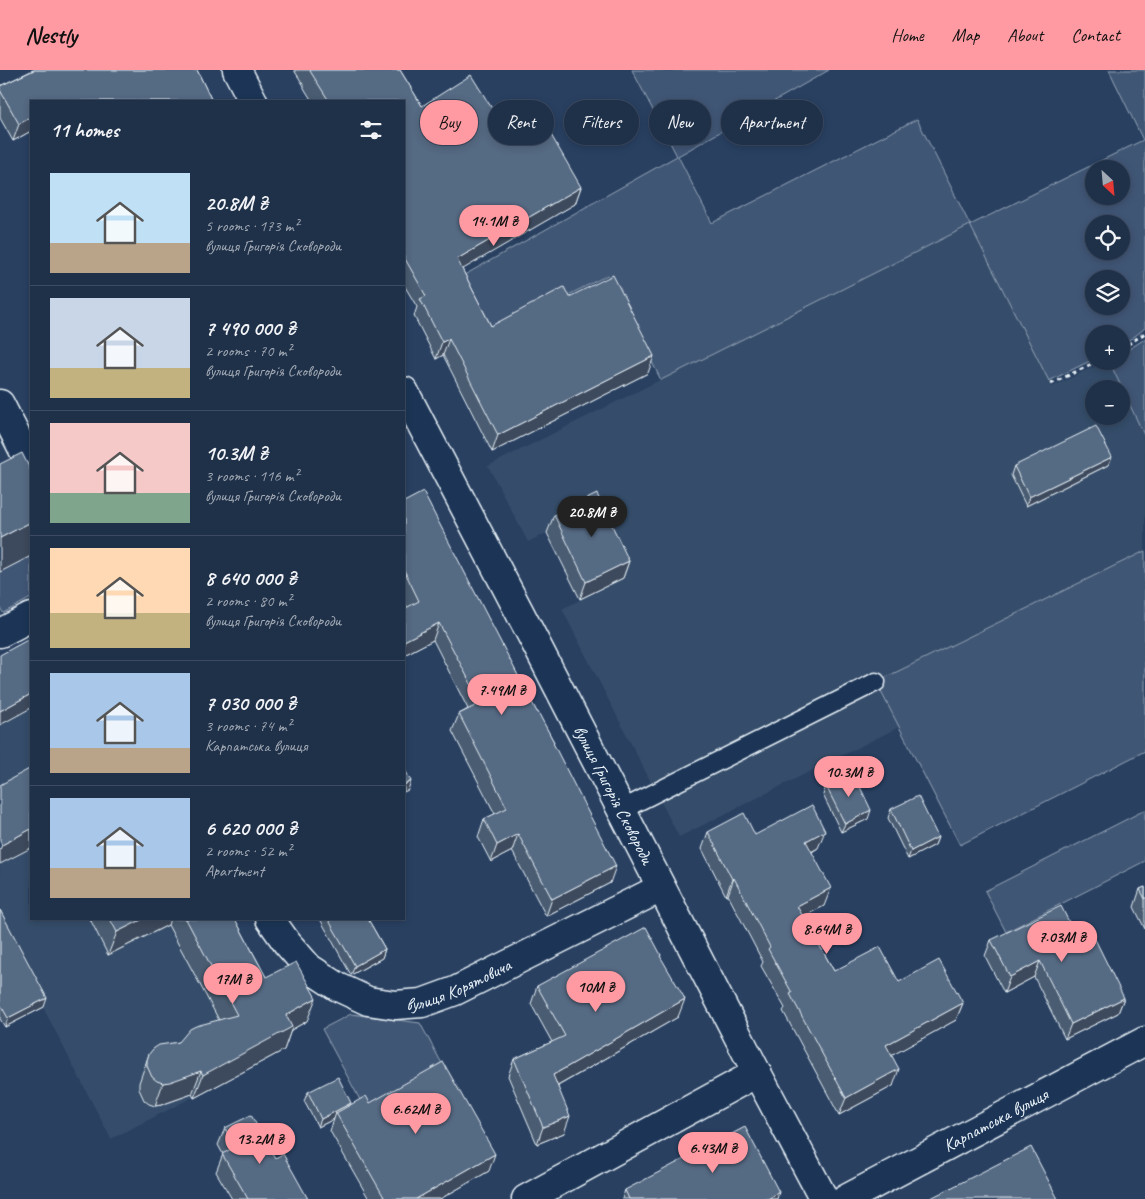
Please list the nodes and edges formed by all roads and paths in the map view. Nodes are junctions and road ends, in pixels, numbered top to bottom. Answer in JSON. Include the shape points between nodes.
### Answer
{"nodes":[{"id":1,"x":237,"y":70,"type":"edge"},
{"id":2,"x":252,"y":100,"type":"edge"},
{"id":3,"x":1145,"y":333,"type":"edge"},
{"id":4,"x":1130,"y":343,"type":"edge"},
{"id":5,"x":1085,"y":367,"type":"edge"},
{"id":6,"x":1051,"y":384,"type":"dead end"},
{"id":7,"x":405,"y":394,"type":"edge"},
{"id":8,"x":0,"y":404,"type":"edge"},
{"id":9,"x":30,"y":463,"type":"edge"},
{"id":10,"x":30,"y":618,"type":"edge"},
{"id":11,"x":0,"y":633,"type":"edge"},
{"id":12,"x":876,"y":682,"type":"dead end"},
{"id":13,"x":621,"y":810,"type":"junction"},
{"id":14,"x":661,"y":888,"type":"junction"},
{"id":15,"x":271,"y":920,"type":"edge"},
{"id":16,"x":1145,"y":1041,"type":"edge"},
{"id":17,"x":757,"y":1073,"type":"junction"},
{"id":18,"x":526,"y":1199,"type":"edge"},
{"id":19,"x":824,"y":1199,"type":"edge"},
{"id":20,"x":846,"y":1199,"type":"edge"}],
"edges":[{"from":1,"to":2,"type":"street"},
{"from":3,"to":4,"type":"path"},
{"from":5,"to":6,"type":"path"},
{"from":7,"to":13,"type":"street","name":"вулиця Григорія Сковороди"},
{"from":8,"to":9,"type":"street"},
{"from":10,"to":11,"type":"street"},
{"from":12,"to":13,"type":"lane"},
{"from":13,"to":14,"type":"street","name":"вулиця Григорія Сковороди"},
{"from":14,"to":15,"type":"street","name":"вулиця Корятовича","via":[[455,991],[422,1003],[394,1005],[368,1001],[338,987],[309,968]]},
{"from":14,"to":17,"type":"street","name":"вулиця Григорія Сковороди"},
{"from":16,"to":20,"type":"street","name":"Карпатська вулиця"},
{"from":17,"to":18,"type":"street"},
{"from":17,"to":19,"type":"street","name":"вулиця Григорія Сковороди"}]}
